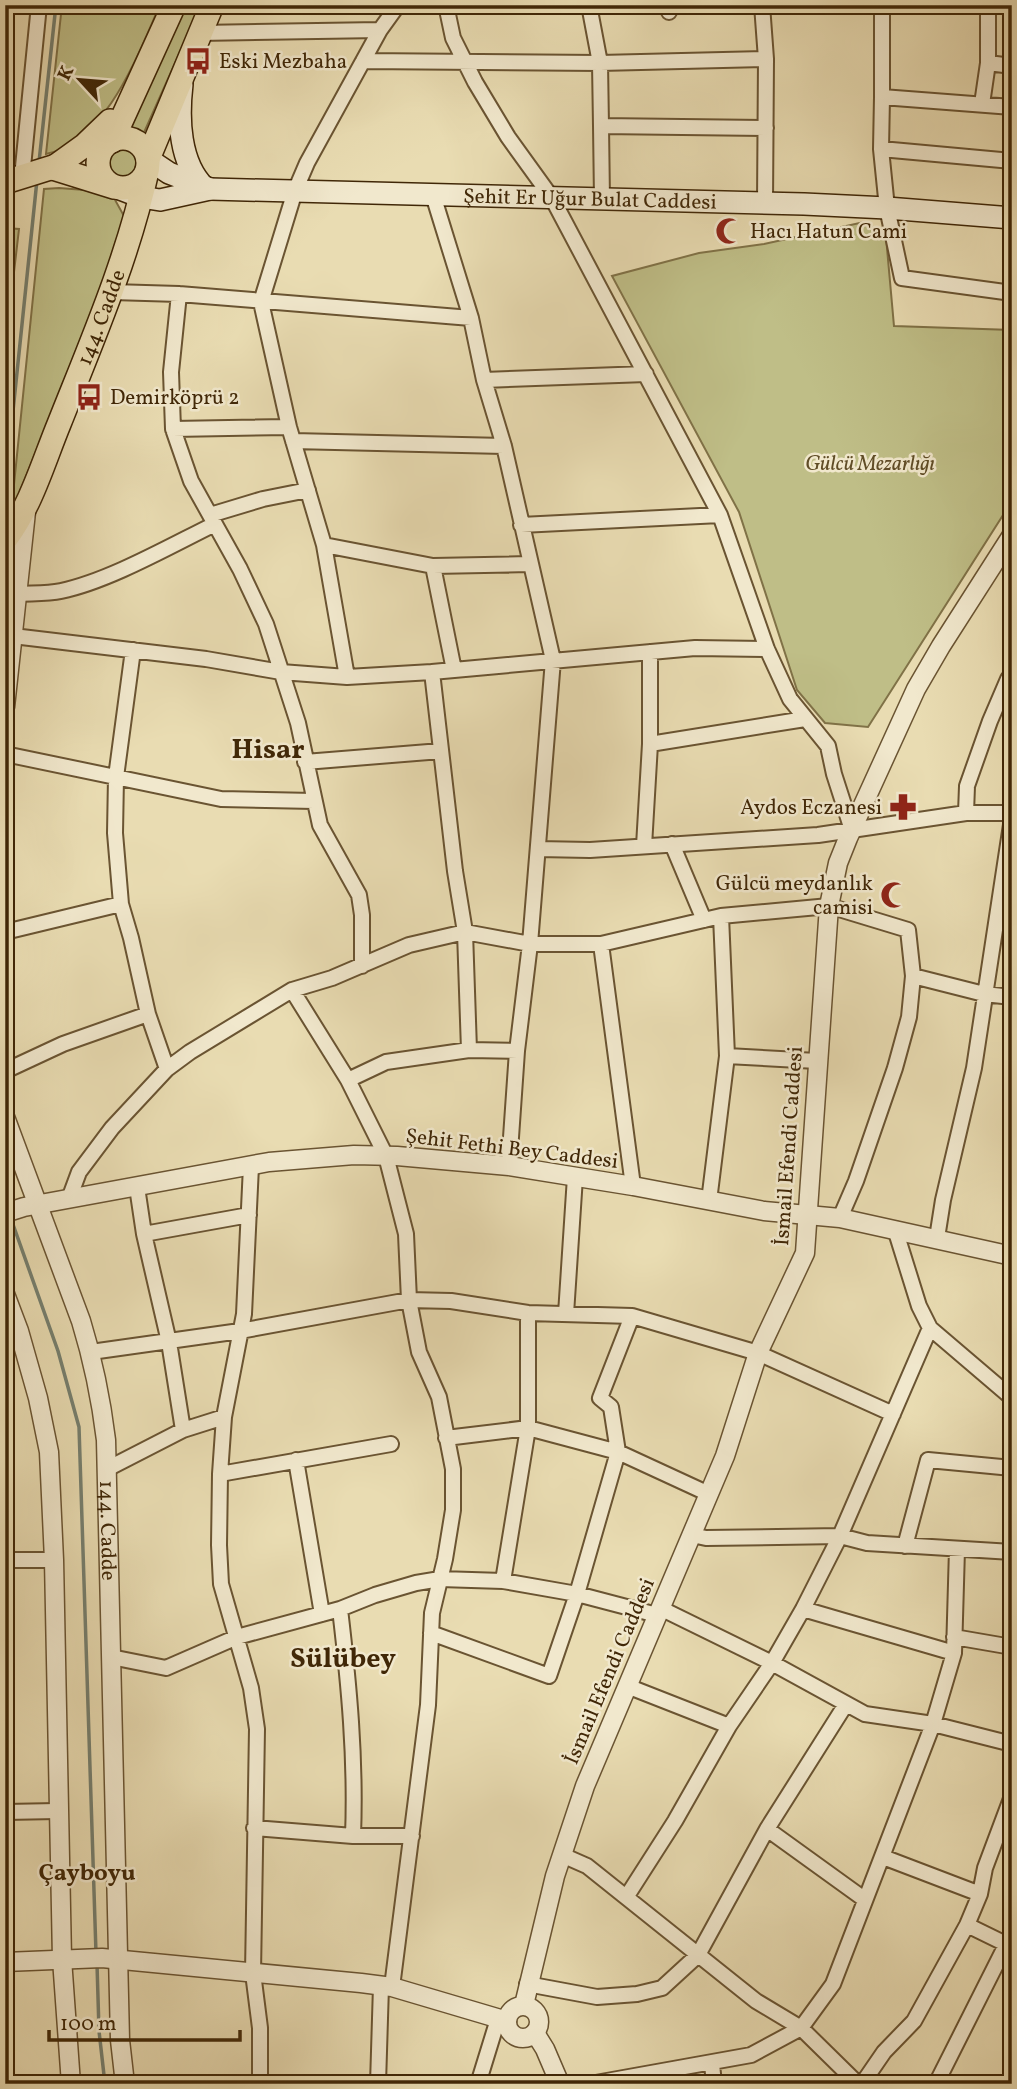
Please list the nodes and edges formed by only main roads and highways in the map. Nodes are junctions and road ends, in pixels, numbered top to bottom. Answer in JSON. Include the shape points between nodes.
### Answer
{"nodes":[{"id":1,"x":174,"y":5,"type":"edge"},
{"id":2,"x":212,"y":5,"type":"edge"},
{"id":3,"x":186,"y":64,"type":"junction"},
{"id":4,"x":140,"y":80,"type":"junction"},
{"id":5,"x":109,"y":143,"type":"junction"},
{"id":6,"x":148,"y":165,"type":"junction"},
{"id":7,"x":53,"y":168,"type":"junction"},
{"id":8,"x":14,"y":180,"type":"edge"},
{"id":9,"x":115,"y":187,"type":"junction"},
{"id":10,"x":207,"y":189,"type":"junction"},
{"id":11,"x":141,"y":197,"type":"junction"},
{"id":12,"x":1012,"y":218,"type":"edge"},
{"id":13,"x":8,"y":536,"type":"edge"}],
"edges":[{"from":1,"to":4,"type":"main road"},
{"from":2,"to":3,"type":"main road","name":"144. Cadde"},
{"from":3,"to":6,"type":"main road","name":"144. Cadde"},
{"from":3,"to":10,"type":"main road","via":[[180,103],[183,139],[192,172]]},
{"from":4,"to":5,"type":"main road"},
{"from":4,"to":7,"type":"main road","via":[[107,125]]},
{"from":5,"to":6,"type":"main road","via":[[136,142],[143,147]]},
{"from":5,"to":7,"type":"main road"},
{"from":5,"to":9,"type":"main road","via":[[100,153],[99,170]]},
{"from":6,"to":9,"type":"main road","via":[[138,184]]},
{"from":6,"to":10,"type":"main road","name":"Şehit Er Uğur Bulat Caddesi"},
{"from":6,"to":11,"type":"main road","name":"144. Cadde"},
{"from":7,"to":8,"type":"main road"},
{"from":7,"to":9,"type":"main road"},
{"from":9,"to":11,"type":"main road","name":"Şehit Er Uğur Bulat Caddesi"},
{"from":10,"to":11,"type":"main road","name":"Şehit Er Uğur Bulat Caddesi","via":[[160,200]]},
{"from":10,"to":12,"type":"main road","name":"Şehit Er Uğur Bulat Caddesi","via":[[765,203]]},
{"from":11,"to":13,"type":"main road","name":"144. Cadde","via":[[111,292],[26,504]]}]}
